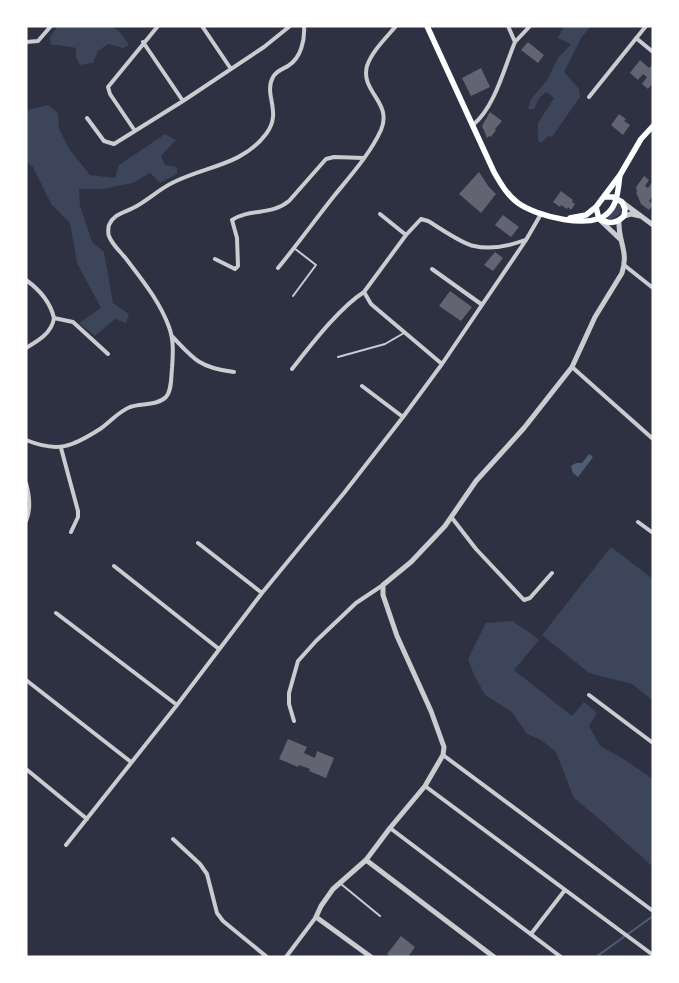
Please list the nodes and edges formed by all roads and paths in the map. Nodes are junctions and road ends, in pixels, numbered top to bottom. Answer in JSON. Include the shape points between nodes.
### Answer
{"nodes":[{"id":1,"x":51,"y":26,"type":"edge"},
{"id":2,"x":158,"y":26,"type":"edge"},
{"id":3,"x":202,"y":26,"type":"edge"},
{"id":4,"x":290,"y":26,"type":"edge"},
{"id":5,"x":304,"y":26,"type":"edge"},
{"id":6,"x":396,"y":26,"type":"edge"},
{"id":7,"x":427,"y":26,"type":"edge"},
{"id":8,"x":508,"y":26,"type":"edge"},
{"id":9,"x":530,"y":26,"type":"edge"},
{"id":10,"x":646,"y":26,"type":"edge"},
{"id":11,"x":636,"y":38,"type":"junction"},
{"id":12,"x":26,"y":42,"type":"edge"},
{"id":13,"x":143,"y":42,"type":"junction"},
{"id":14,"x":515,"y":42,"type":"junction"},
{"id":15,"x":653,"y":52,"type":"edge"},
{"id":16,"x":231,"y":69,"type":"junction"},
{"id":17,"x":589,"y":97,"type":"dead end"},
{"id":18,"x":183,"y":101,"type":"junction"},
{"id":19,"x":87,"y":118,"type":"dead end"},
{"id":20,"x":473,"y":125,"type":"junction"},
{"id":21,"x":653,"y":126,"type":"edge"},
{"id":22,"x":135,"y":131,"type":"junction"},
{"id":23,"x":364,"y":158,"type":"junction"},
{"id":24,"x":620,"y":176,"type":"junction"},
{"id":25,"x":604,"y":197,"type":"junction"},
{"id":26,"x":619,"y":200,"type":"junction"},
{"id":27,"x":596,"y":207,"type":"junction"},
{"id":28,"x":380,"y":214,"type":"dead end"},
{"id":29,"x":541,"y":214,"type":"junction"},
{"id":30,"x":641,"y":216,"type":"junction"},
{"id":31,"x":621,"y":218,"type":"junction"},
{"id":32,"x":563,"y":219,"type":"junction"},
{"id":33,"x":599,"y":219,"type":"junction"},
{"id":34,"x":653,"y":225,"type":"edge"},
{"id":35,"x":406,"y":235,"type":"junction"},
{"id":36,"x":526,"y":240,"type":"junction"},
{"id":37,"x":620,"y":240,"type":"junction"},
{"id":38,"x":294,"y":248,"type":"junction"},
{"id":39,"x":215,"y":259,"type":"dead end"},
{"id":40,"x":624,"y":265,"type":"junction"},
{"id":41,"x":278,"y":268,"type":"dead end"},
{"id":42,"x":432,"y":269,"type":"dead end"},
{"id":43,"x":26,"y":280,"type":"edge"},
{"id":44,"x":653,"y":288,"type":"edge"},
{"id":45,"x":364,"y":292,"type":"junction"},
{"id":46,"x":293,"y":296,"type":"dead end"},
{"id":47,"x":481,"y":304,"type":"junction"},
{"id":48,"x":54,"y":318,"type":"junction"},
{"id":49,"x":404,"y":333,"type":"junction"},
{"id":50,"x":172,"y":336,"type":"junction"},
{"id":51,"x":26,"y":348,"type":"edge"},
{"id":52,"x":108,"y":354,"type":"dead end"},
{"id":53,"x":338,"y":357,"type":"dead end"},
{"id":54,"x":442,"y":364,"type":"junction"},
{"id":55,"x":572,"y":367,"type":"junction"},
{"id":56,"x":292,"y":369,"type":"dead end"},
{"id":57,"x":234,"y":372,"type":"dead end"},
{"id":58,"x":362,"y":386,"type":"dead end"},
{"id":59,"x":403,"y":417,"type":"junction"},
{"id":60,"x":653,"y":439,"type":"edge"},
{"id":61,"x":26,"y":440,"type":"edge"},
{"id":62,"x":61,"y":448,"type":"junction"},
{"id":63,"x":26,"y":483,"type":"edge"},
{"id":64,"x":452,"y":518,"type":"junction"},
{"id":65,"x":26,"y":520,"type":"edge"},
{"id":66,"x":638,"y":522,"type":"dead end"},
{"id":67,"x":71,"y":532,"type":"dead end"},
{"id":68,"x":653,"y":533,"type":"edge"},
{"id":69,"x":198,"y":543,"type":"dead end"},
{"id":70,"x":114,"y":566,"type":"dead end"},
{"id":71,"x":552,"y":573,"type":"dead end"},
{"id":72,"x":383,"y":585,"type":"junction"},
{"id":73,"x":262,"y":593,"type":"junction"},
{"id":74,"x":56,"y":613,"type":"dead end"},
{"id":75,"x":219,"y":649,"type":"junction"},
{"id":76,"x":26,"y":680,"type":"edge"},
{"id":77,"x":589,"y":695,"type":"dead end"},
{"id":78,"x":177,"y":705,"type":"junction"},
{"id":79,"x":294,"y":721,"type":"dead end"},
{"id":80,"x":653,"y":743,"type":"edge"},
{"id":81,"x":443,"y":755,"type":"junction"},
{"id":82,"x":131,"y":762,"type":"junction"},
{"id":83,"x":26,"y":770,"type":"edge"},
{"id":84,"x":425,"y":786,"type":"junction"},
{"id":85,"x":87,"y":818,"type":"junction"},
{"id":86,"x":390,"y":828,"type":"junction"},
{"id":87,"x":173,"y":839,"type":"dead end"},
{"id":88,"x":66,"y":845,"type":"dead end"},
{"id":89,"x":366,"y":860,"type":"junction"},
{"id":90,"x":339,"y":883,"type":"junction"},
{"id":91,"x":565,"y":890,"type":"junction"},
{"id":92,"x":651,"y":910,"type":"edge"},
{"id":93,"x":380,"y":916,"type":"dead end"},
{"id":94,"x":316,"y":917,"type":"junction"},
{"id":95,"x":531,"y":934,"type":"junction"},
{"id":96,"x":653,"y":955,"type":"edge"},
{"id":97,"x":267,"y":957,"type":"edge"},
{"id":98,"x":286,"y":957,"type":"edge"},
{"id":99,"x":371,"y":957,"type":"edge"},
{"id":100,"x":494,"y":957,"type":"edge"},
{"id":101,"x":561,"y":957,"type":"edge"}],
"edges":[{"from":1,"to":12,"type":"street","via":[[38,41]]},
{"from":2,"to":13,"type":"street"},
{"from":3,"to":16,"type":"street"},
{"from":4,"to":16,"type":"street"},
{"from":5,"to":50,"type":"street","via":[[304,38],[297,58],[274,75],[271,81],[273,124],[259,142],[232,161],[172,182],[121,212],[109,226],[109,236],[153,296]]},
{"from":6,"to":23,"type":"street","via":[[375,52],[366,73],[369,86],[385,116],[381,130]]},
{"from":7,"to":20,"type":"main road"},
{"from":8,"to":14,"type":"street"},
{"from":9,"to":14,"type":"street"},
{"from":10,"to":11,"type":"street"},
{"from":11,"to":15,"type":"street"},
{"from":11,"to":17,"type":"street"},
{"from":13,"to":18,"type":"street"},
{"from":13,"to":22,"type":"street","via":[[107,90]]},
{"from":14,"to":20,"type":"street","via":[[489,106]]},
{"from":16,"to":18,"type":"street"},
{"from":18,"to":22,"type":"street"},
{"from":19,"to":22,"type":"street","via":[[104,141],[114,144]]},
{"from":20,"to":29,"type":"main road","via":[[504,188],[518,203]]},
{"from":21,"to":24,"type":"main road","via":[[640,139]]},
{"from":23,"to":38,"type":"street"},
{"from":23,"to":39,"type":"street","via":[[326,159],[282,207],[237,216],[232,220],[237,238],[238,266],[235,269]]},
{"from":24,"to":25,"type":"main road"},
{"from":24,"to":26,"type":"main road"},
{"from":25,"to":26,"type":"main road"},
{"from":25,"to":27,"type":"main road"},
{"from":26,"to":30,"type":"street"},
{"from":26,"to":31,"type":"main road","via":[[625,209]]},
{"from":26,"to":33,"type":"main road"},
{"from":27,"to":32,"type":"main road","via":[[586,214]]},
{"from":27,"to":33,"type":"main road"},
{"from":28,"to":35,"type":"street"},
{"from":29,"to":32,"type":"main road"},
{"from":29,"to":36,"type":"street"},
{"from":30,"to":31,"type":"street","via":[[631,214]]},
{"from":30,"to":34,"type":"street"},
{"from":31,"to":33,"type":"main road","via":[[609,223]]},
{"from":31,"to":37,"type":"street"},
{"from":32,"to":33,"type":"main road"},
{"from":33,"to":37,"type":"street"},
{"from":35,"to":36,"type":"street","via":[[422,219],[472,246],[501,247]]},
{"from":35,"to":45,"type":"street"},
{"from":36,"to":47,"type":"street"},
{"from":37,"to":40,"type":"street","via":[[625,251]]},
{"from":38,"to":41,"type":"street"},
{"from":38,"to":46,"type":"lane","via":[[316,265]]},
{"from":40,"to":44,"type":"street"},
{"from":40,"to":55,"type":"street"},
{"from":42,"to":47,"type":"street"},
{"from":43,"to":48,"type":"street","via":[[48,301]]},
{"from":45,"to":49,"type":"street","via":[[371,304]]},
{"from":45,"to":56,"type":"street","via":[[354,298]]},
{"from":47,"to":54,"type":"street"},
{"from":48,"to":51,"type":"street","via":[[51,329]]},
{"from":48,"to":52,"type":"street","via":[[73,322]]},
{"from":49,"to":53,"type":"lane","via":[[385,344]]},
{"from":49,"to":54,"type":"street"},
{"from":50,"to":57,"type":"street","via":[[200,363]]},
{"from":50,"to":62,"type":"street","via":[[170,386],[165,398],[125,409],[94,433]]},
{"from":54,"to":59,"type":"street"},
{"from":55,"to":60,"type":"street"},
{"from":55,"to":64,"type":"street","via":[[524,428],[476,481]]},
{"from":58,"to":59,"type":"street"},
{"from":59,"to":73,"type":"street"},
{"from":61,"to":62,"type":"street","via":[[40,446]]},
{"from":62,"to":67,"type":"street","via":[[78,511]]},
{"from":63,"to":65,"type":"street","via":[[29,502]]},
{"from":64,"to":71,"type":"street","via":[[524,600],[530,598]]},
{"from":64,"to":72,"type":"street","via":[[411,562]]},
{"from":66,"to":68,"type":"street"},
{"from":69,"to":73,"type":"street"},
{"from":70,"to":75,"type":"street"},
{"from":72,"to":79,"type":"street","via":[[356,603],[298,661],[289,693]]},
{"from":72,"to":81,"type":"street","via":[[383,595],[397,636],[431,711],[444,747]]},
{"from":73,"to":75,"type":"street"},
{"from":74,"to":78,"type":"street"},
{"from":75,"to":78,"type":"street"},
{"from":76,"to":82,"type":"street"},
{"from":77,"to":80,"type":"street"},
{"from":78,"to":82,"type":"street"},
{"from":81,"to":84,"type":"street"},
{"from":81,"to":92,"type":"street"},
{"from":82,"to":85,"type":"street"},
{"from":83,"to":85,"type":"street"},
{"from":84,"to":86,"type":"street"},
{"from":84,"to":91,"type":"street"},
{"from":85,"to":88,"type":"street"},
{"from":86,"to":89,"type":"street"},
{"from":86,"to":95,"type":"street"},
{"from":87,"to":97,"type":"street","via":[[207,874],[217,912],[223,921]]},
{"from":89,"to":90,"type":"street"},
{"from":89,"to":100,"type":"street"},
{"from":90,"to":93,"type":"lane"},
{"from":90,"to":94,"type":"street"},
{"from":91,"to":95,"type":"street"},
{"from":91,"to":96,"type":"street"},
{"from":94,"to":98,"type":"street"},
{"from":94,"to":99,"type":"street"},
{"from":95,"to":101,"type":"street"}]}
